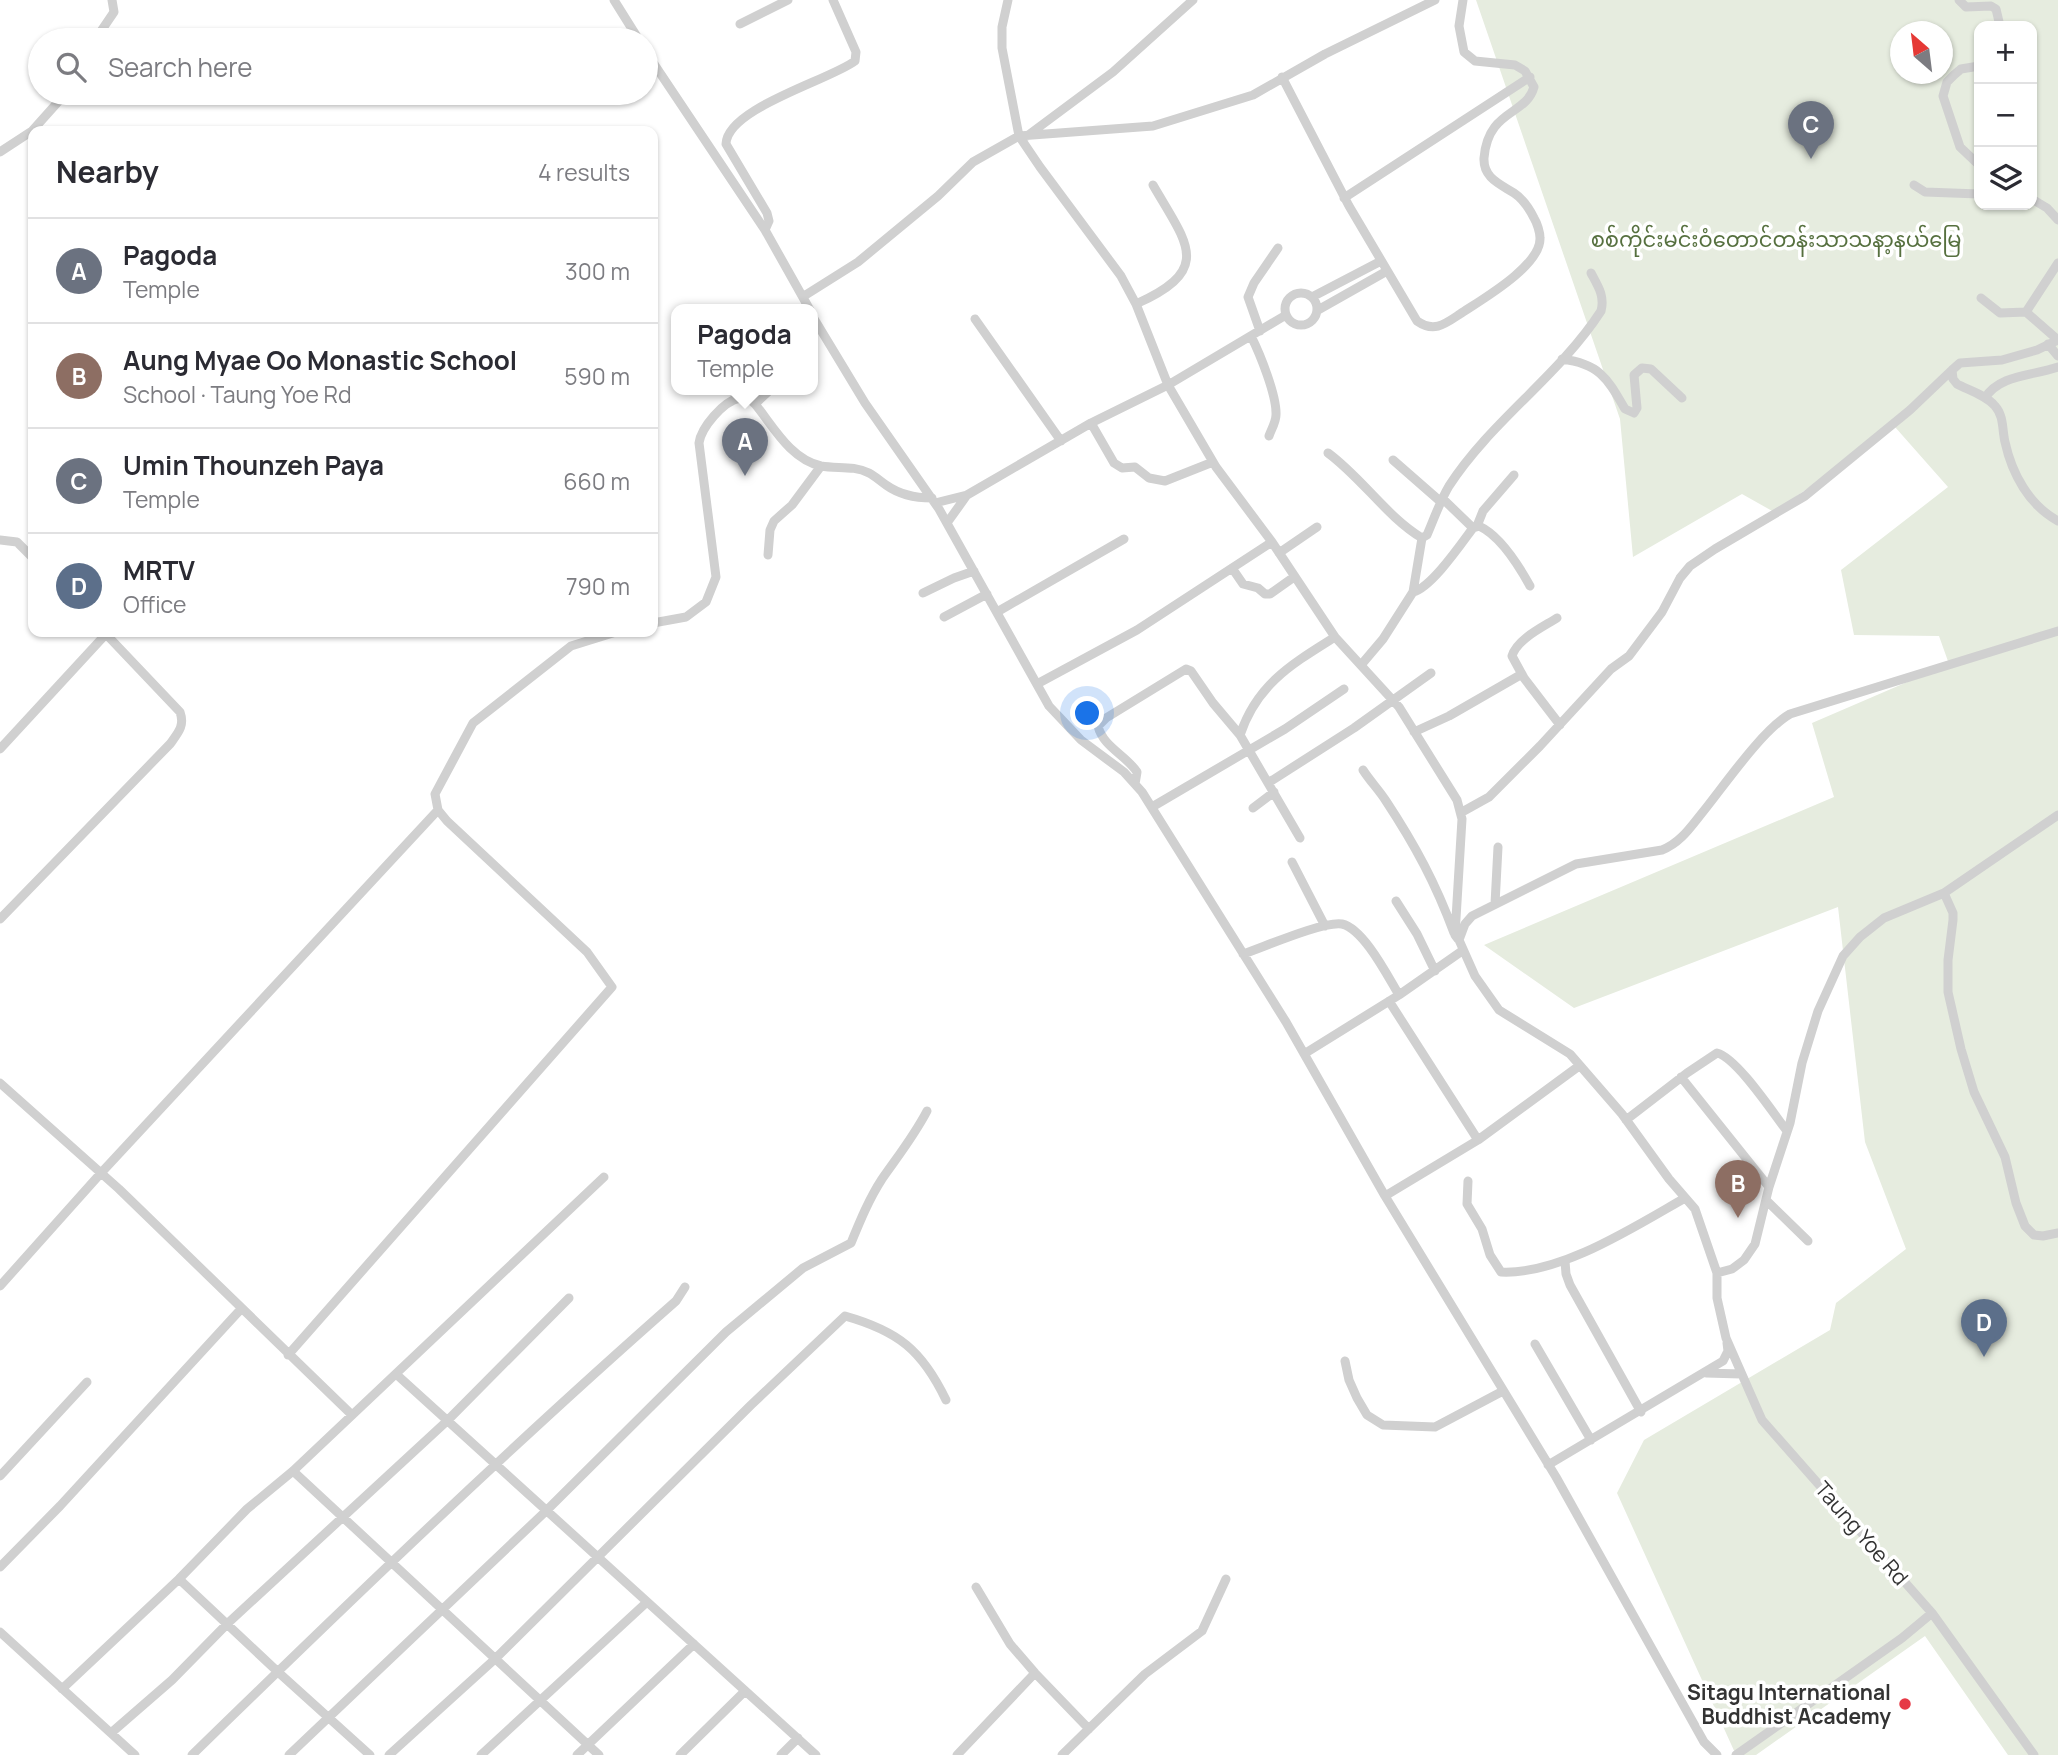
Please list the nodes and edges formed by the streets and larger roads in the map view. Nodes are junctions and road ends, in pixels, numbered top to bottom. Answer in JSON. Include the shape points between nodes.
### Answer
{"nodes":[{"id":1,"x":112,"y":0,"type":"edge"},
{"id":2,"x":614,"y":0,"type":"edge"},
{"id":3,"x":788,"y":0,"type":"edge"},
{"id":4,"x":833,"y":0,"type":"edge"},
{"id":5,"x":1008,"y":0,"type":"edge"},
{"id":6,"x":1193,"y":0,"type":"edge"},
{"id":7,"x":1435,"y":0,"type":"edge"},
{"id":8,"x":1464,"y":0,"type":"edge"},
{"id":9,"x":1959,"y":0,"type":"edge"},
{"id":10,"x":1999,"y":21,"type":"edge"},
{"id":11,"x":740,"y":24,"type":"dead end"},
{"id":12,"x":103,"y":28,"type":"edge"},
{"id":13,"x":632,"y":28,"type":"edge"},
{"id":14,"x":1974,"y":67,"type":"edge"},
{"id":15,"x":658,"y":70,"type":"edge"},
{"id":16,"x":1282,"y":77,"type":"junction"},
{"id":17,"x":1530,"y":77,"type":"junction"},
{"id":18,"x":55,"y":105,"type":"edge"},
{"id":19,"x":36,"y":126,"type":"edge"},
{"id":20,"x":28,"y":134,"type":"edge"},
{"id":21,"x":1023,"y":136,"type":"junction"},
{"id":22,"x":0,"y":152,"type":"edge"},
{"id":23,"x":1974,"y":160,"type":"edge"},
{"id":24,"x":1153,"y":185,"type":"dead end"},
{"id":25,"x":1914,"y":185,"type":"dead end"},
{"id":26,"x":1974,"y":194,"type":"edge"},
{"id":27,"x":1344,"y":198,"type":"junction"},
{"id":28,"x":2037,"y":202,"type":"edge"},
{"id":29,"x":2058,"y":220,"type":"edge"},
{"id":30,"x":765,"y":230,"type":"junction"},
{"id":31,"x":1278,"y":248,"type":"dead end"},
{"id":32,"x":1381,"y":261,"type":"junction"},
{"id":33,"x":2058,"y":263,"type":"edge"},
{"id":34,"x":1387,"y":271,"type":"junction"},
{"id":35,"x":1591,"y":273,"type":"dead end"},
{"id":36,"x":804,"y":296,"type":"junction"},
{"id":37,"x":1312,"y":297,"type":"junction"},
{"id":38,"x":1982,"y":298,"type":"dead end"},
{"id":39,"x":807,"y":304,"type":"edge"},
{"id":40,"x":1136,"y":304,"type":"junction"},
{"id":41,"x":1318,"y":310,"type":"junction"},
{"id":42,"x":2026,"y":312,"type":"junction"},
{"id":43,"x":1286,"y":315,"type":"junction"},
{"id":44,"x":975,"y":319,"type":"dead end"},
{"id":45,"x":818,"y":328,"type":"edge"},
{"id":46,"x":1260,"y":331,"type":"junction"},
{"id":47,"x":1251,"y":337,"type":"junction"},
{"id":48,"x":2054,"y":341,"type":"edge"},
{"id":49,"x":2058,"y":356,"type":"edge"},
{"id":50,"x":1562,"y":359,"type":"junction"},
{"id":51,"x":2058,"y":368,"type":"edge"},
{"id":52,"x":1952,"y":370,"type":"junction"},
{"id":53,"x":1168,"y":385,"type":"junction"},
{"id":54,"x":765,"y":395,"type":"edge"},
{"id":55,"x":1682,"y":398,"type":"dead end"},
{"id":56,"x":1985,"y":398,"type":"junction"},
{"id":57,"x":755,"y":404,"type":"junction"},
{"id":58,"x":1091,"y":423,"type":"junction"},
{"id":59,"x":1269,"y":436,"type":"dead end"},
{"id":60,"x":1061,"y":441,"type":"junction"},
{"id":61,"x":1328,"y":453,"type":"dead end"},
{"id":62,"x":1393,"y":460,"type":"dead end"},
{"id":63,"x":1213,"y":462,"type":"junction"},
{"id":64,"x":821,"y":466,"type":"junction"},
{"id":65,"x":1514,"y":475,"type":"dead end"},
{"id":66,"x":967,"y":495,"type":"junction"},
{"id":67,"x":934,"y":501,"type":"junction"},
{"id":68,"x":1442,"y":501,"type":"junction"},
{"id":69,"x":2058,"y":521,"type":"edge"},
{"id":70,"x":947,"y":523,"type":"junction"},
{"id":71,"x":1317,"y":527,"type":"dead end"},
{"id":72,"x":1475,"y":527,"type":"junction"},
{"id":73,"x":1422,"y":538,"type":"junction"},
{"id":74,"x":1124,"y":539,"type":"dead end"},
{"id":75,"x":0,"y":540,"type":"edge"},
{"id":76,"x":1272,"y":542,"type":"junction"},
{"id":77,"x":28,"y":553,"type":"edge"},
{"id":78,"x":1279,"y":553,"type":"junction"},
{"id":79,"x":768,"y":555,"type":"dead end"},
{"id":80,"x":1232,"y":568,"type":"junction"},
{"id":81,"x":974,"y":571,"type":"junction"},
{"id":82,"x":1294,"y":576,"type":"junction"},
{"id":83,"x":1530,"y":586,"type":"dead end"},
{"id":84,"x":1413,"y":592,"type":"junction"},
{"id":85,"x":923,"y":593,"type":"dead end"},
{"id":86,"x":987,"y":594,"type":"junction"},
{"id":87,"x":997,"y":612,"type":"junction"},
{"id":88,"x":944,"y":617,"type":"dead end"},
{"id":89,"x":1557,"y":618,"type":"dead end"},
{"id":90,"x":658,"y":621,"type":"edge"},
{"id":91,"x":2058,"y":631,"type":"edge"},
{"id":92,"x":101,"y":637,"type":"edge"},
{"id":93,"x":109,"y":637,"type":"edge"},
{"id":94,"x":601,"y":637,"type":"edge"},
{"id":95,"x":1335,"y":637,"type":"junction"},
{"id":96,"x":1361,"y":666,"type":"junction"},
{"id":97,"x":1431,"y":673,"type":"dead end"},
{"id":98,"x":1521,"y":674,"type":"junction"},
{"id":99,"x":1037,"y":684,"type":"junction"},
{"id":100,"x":1344,"y":689,"type":"dead end"},
{"id":101,"x":1393,"y":702,"type":"junction"},
{"id":102,"x":1560,"y":725,"type":"junction"},
{"id":103,"x":1415,"y":732,"type":"junction"},
{"id":104,"x":1240,"y":735,"type":"junction"},
{"id":105,"x":0,"y":749,"type":"edge"},
{"id":106,"x":1249,"y":750,"type":"junction"},
{"id":107,"x":1363,"y":770,"type":"dead end"},
{"id":108,"x":1268,"y":782,"type":"junction"},
{"id":109,"x":1135,"y":784,"type":"junction"},
{"id":110,"x":1274,"y":792,"type":"junction"},
{"id":111,"x":1152,"y":807,"type":"junction"},
{"id":112,"x":1253,"y":808,"type":"dead end"},
{"id":113,"x":438,"y":810,"type":"junction"},
{"id":114,"x":1462,"y":812,"type":"junction"},
{"id":115,"x":2058,"y":815,"type":"edge"},
{"id":116,"x":1300,"y":838,"type":"dead end"},
{"id":117,"x":1498,"y":847,"type":"dead end"},
{"id":118,"x":1292,"y":862,"type":"dead end"},
{"id":119,"x":1944,"y":893,"type":"junction"},
{"id":120,"x":1396,"y":901,"type":"dead end"},
{"id":121,"x":1495,"y":904,"type":"junction"},
{"id":122,"x":0,"y":919,"type":"edge"},
{"id":123,"x":1325,"y":926,"type":"junction"},
{"id":124,"x":1457,"y":937,"type":"junction"},
{"id":125,"x":1462,"y":951,"type":"junction"},
{"id":126,"x":1243,"y":954,"type":"junction"},
{"id":127,"x":1435,"y":971,"type":"junction"},
{"id":128,"x":1399,"y":995,"type":"junction"},
{"id":129,"x":1389,"y":1001,"type":"junction"},
{"id":130,"x":1304,"y":1054,"type":"junction"},
{"id":131,"x":1579,"y":1066,"type":"junction"},
{"id":132,"x":1681,"y":1077,"type":"junction"},
{"id":133,"x":0,"y":1083,"type":"edge"},
{"id":134,"x":927,"y":1111,"type":"dead end"},
{"id":135,"x":1626,"y":1120,"type":"junction"},
{"id":136,"x":1787,"y":1130,"type":"junction"},
{"id":137,"x":1478,"y":1140,"type":"junction"},
{"id":138,"x":101,"y":1173,"type":"junction"},
{"id":139,"x":604,"y":1177,"type":"dead end"},
{"id":140,"x":1468,"y":1181,"type":"dead end"},
{"id":141,"x":1769,"y":1187,"type":"junction"},
{"id":142,"x":1385,"y":1195,"type":"junction"},
{"id":143,"x":1685,"y":1198,"type":"junction"},
{"id":144,"x":1767,"y":1201,"type":"junction"},
{"id":145,"x":2058,"y":1233,"type":"edge"},
{"id":146,"x":1808,"y":1241,"type":"dead end"},
{"id":147,"x":1565,"y":1261,"type":"junction"},
{"id":148,"x":1717,"y":1273,"type":"junction"},
{"id":149,"x":0,"y":1286,"type":"edge"},
{"id":150,"x":685,"y":1287,"type":"dead end"},
{"id":151,"x":569,"y":1298,"type":"dead end"},
{"id":152,"x":241,"y":1309,"type":"junction"},
{"id":153,"x":1726,"y":1338,"type":"junction"},
{"id":154,"x":1535,"y":1344,"type":"dead end"},
{"id":155,"x":288,"y":1355,"type":"junction"},
{"id":156,"x":1345,"y":1360,"type":"dead end"},
{"id":157,"x":1701,"y":1373,"type":"junction"},
{"id":158,"x":396,"y":1374,"type":"junction"},
{"id":159,"x":1741,"y":1374,"type":"junction"},
{"id":160,"x":87,"y":1382,"type":"dead end"},
{"id":161,"x":1503,"y":1391,"type":"junction"},
{"id":162,"x":946,"y":1400,"type":"dead end"},
{"id":163,"x":1641,"y":1412,"type":"junction"},
{"id":164,"x":352,"y":1415,"type":"junction"},
{"id":165,"x":447,"y":1421,"type":"junction"},
{"id":166,"x":1591,"y":1440,"type":"junction"},
{"id":167,"x":495,"y":1465,"type":"junction"},
{"id":168,"x":1548,"y":1465,"type":"junction"},
{"id":169,"x":293,"y":1471,"type":"junction"},
{"id":170,"x":0,"y":1476,"type":"edge"},
{"id":171,"x":546,"y":1511,"type":"junction"},
{"id":172,"x":343,"y":1518,"type":"junction"},
{"id":173,"x":597,"y":1557,"type":"junction"},
{"id":174,"x":391,"y":1563,"type":"junction"},
{"id":175,"x":0,"y":1567,"type":"edge"},
{"id":176,"x":179,"y":1579,"type":"junction"},
{"id":177,"x":1226,"y":1579,"type":"dead end"},
{"id":178,"x":976,"y":1587,"type":"dead end"},
{"id":179,"x":647,"y":1602,"type":"junction"},
{"id":180,"x":443,"y":1610,"type":"junction"},
{"id":181,"x":1932,"y":1613,"type":"junction"},
{"id":182,"x":228,"y":1624,"type":"junction"},
{"id":183,"x":0,"y":1632,"type":"edge"},
{"id":184,"x":694,"y":1644,"type":"junction"},
{"id":185,"x":495,"y":1659,"type":"junction"},
{"id":186,"x":278,"y":1672,"type":"junction"},
{"id":187,"x":1035,"y":1674,"type":"junction"},
{"id":188,"x":62,"y":1689,"type":"junction"},
{"id":189,"x":746,"y":1691,"type":"junction"},
{"id":190,"x":541,"y":1701,"type":"junction"},
{"id":191,"x":330,"y":1718,"type":"junction"},
{"id":192,"x":1089,"y":1729,"type":"junction"},
{"id":193,"x":111,"y":1733,"type":"junction"},
{"id":194,"x":798,"y":1738,"type":"junction"},
{"id":195,"x":588,"y":1745,"type":"junction"},
{"id":196,"x":135,"y":1755,"type":"edge"},
{"id":197,"x":192,"y":1755,"type":"edge"},
{"id":198,"x":289,"y":1755,"type":"edge"},
{"id":199,"x":370,"y":1755,"type":"edge"},
{"id":200,"x":389,"y":1755,"type":"edge"},
{"id":201,"x":481,"y":1755,"type":"edge"},
{"id":202,"x":577,"y":1755,"type":"edge"},
{"id":203,"x":599,"y":1755,"type":"edge"},
{"id":204,"x":680,"y":1755,"type":"edge"},
{"id":205,"x":781,"y":1755,"type":"edge"},
{"id":206,"x":816,"y":1755,"type":"edge"},
{"id":207,"x":957,"y":1755,"type":"edge"},
{"id":208,"x":1062,"y":1755,"type":"edge"},
{"id":209,"x":1717,"y":1755,"type":"edge"},
{"id":210,"x":1736,"y":1755,"type":"edge"},
{"id":211,"x":2034,"y":1755,"type":"edge"}],
"edges":[{"from":1,"to":12,"type":"street","via":[[114,12]]},
{"from":2,"to":13,"type":"street"},
{"from":3,"to":11,"type":"street"},
{"from":4,"to":30,"type":"street","via":[[856,52],[855,61],[758,109],[726,138],[767,213]]},
{"from":5,"to":21,"type":"street","via":[[1002,48]]},
{"from":6,"to":21,"type":"street","via":[[1113,72]]},
{"from":7,"to":16,"type":"street"},
{"from":8,"to":17,"type":"street","via":[[1459,26],[1464,52],[1475,61],[1515,65]]},
{"from":9,"to":10,"type":"street","via":[[1966,7],[1991,6]]},
{"from":14,"to":23,"type":"street","via":[[1954,75],[1942,96],[1960,146]]},
{"from":15,"to":30,"type":"street"},
{"from":16,"to":21,"type":"street","via":[[1253,95],[1153,126]]},
{"from":16,"to":27,"type":"street"},
{"from":17,"to":27,"type":"street"},
{"from":17,"to":34,"type":"street","via":[[1532,96],[1498,121],[1484,160],[1491,178],[1530,209],[1541,239],[1537,253],[1499,288],[1442,326],[1431,328],[1417,321]]},
{"from":18,"to":19,"type":"street"},
{"from":20,"to":22,"type":"street"},
{"from":21,"to":36,"type":"street","via":[[973,162],[858,262]]},
{"from":21,"to":40,"type":"street"},
{"from":24,"to":40,"type":"street","via":[[1184,237],[1188,259],[1171,285]]},
{"from":25,"to":26,"type":"street","via":[[1925,192]]},
{"from":27,"to":32,"type":"street"},
{"from":28,"to":29,"type":"street"},
{"from":30,"to":36,"type":"street"},
{"from":31,"to":46,"type":"street","via":[[1248,297]]},
{"from":32,"to":34,"type":"street"},
{"from":32,"to":37,"type":"street"},
{"from":33,"to":42,"type":"street"},
{"from":34,"to":41,"type":"street"},
{"from":35,"to":50,"type":"street","via":[[1602,294],[1601,311]]},
{"from":36,"to":39,"type":"street"},
{"from":37,"to":41,"type":"street"},
{"from":37,"to":43,"type":"street","via":[[1292,296]]},
{"from":38,"to":42,"type":"street","via":[[2000,313]]},
{"from":40,"to":53,"type":"street"},
{"from":41,"to":43,"type":"street","via":[[1304,325]]},
{"from":42,"to":48,"type":"street"},
{"from":43,"to":46,"type":"street"},
{"from":44,"to":60,"type":"street"},
{"from":45,"to":67,"type":"street","via":[[864,403]]},
{"from":46,"to":47,"type":"street"},
{"from":47,"to":53,"type":"street"},
{"from":47,"to":59,"type":"street","via":[[1274,401],[1276,417]]},
{"from":48,"to":49,"type":"street"},
{"from":48,"to":52,"type":"street","via":[[2002,360],[1960,363]]},
{"from":50,"to":55,"type":"street","via":[[1601,372],[1629,412],[1637,408],[1634,375],[1642,368],[1651,369]]},
{"from":50,"to":68,"type":"street","via":[[1467,462]]},
{"from":51,"to":56,"type":"street","via":[[2000,382]]},
{"from":52,"to":56,"type":"street","via":[[1957,384]]},
{"from":52,"to":102,"type":"street","via":[[1805,496],[1690,566],[1639,644]]},
{"from":53,"to":58,"type":"street"},
{"from":53,"to":63,"type":"street"},
{"from":54,"to":57,"type":"street"},
{"from":56,"to":69,"type":"street","via":[[1999,412],[2004,441],[2025,492]]},
{"from":57,"to":64,"type":"street","via":[[786,444]]},
{"from":57,"to":90,"type":"street","via":[[736,400],[705,425],[700,435],[716,578],[706,602],[686,617]]},
{"from":58,"to":60,"type":"street"},
{"from":58,"to":63,"type":"street","via":[[1114,463],[1135,467],[1149,478],[1165,481]]},
{"from":60,"to":66,"type":"street"},
{"from":61,"to":73,"type":"street"},
{"from":62,"to":68,"type":"street"},
{"from":63,"to":76,"type":"street"},
{"from":64,"to":67,"type":"street","via":[[862,470],[892,489]]},
{"from":64,"to":79,"type":"street","via":[[774,521]]},
{"from":65,"to":72,"type":"street"},
{"from":66,"to":67,"type":"street"},
{"from":66,"to":70,"type":"street"},
{"from":67,"to":70,"type":"street"},
{"from":68,"to":72,"type":"street"},
{"from":68,"to":73,"type":"street"},
{"from":70,"to":81,"type":"street"},
{"from":71,"to":78,"type":"street"},
{"from":72,"to":83,"type":"street","via":[[1483,527],[1497,541]]},
{"from":72,"to":84,"type":"street","via":[[1430,582]]},
{"from":73,"to":84,"type":"street"},
{"from":74,"to":87,"type":"street"},
{"from":75,"to":77,"type":"street","via":[[17,541]]},
{"from":76,"to":78,"type":"street"},
{"from":76,"to":80,"type":"street"},
{"from":78,"to":82,"type":"street"},
{"from":80,"to":82,"type":"street","via":[[1243,584],[1265,594]]},
{"from":80,"to":99,"type":"street","via":[[1137,630]]},
{"from":81,"to":85,"type":"street"},
{"from":81,"to":86,"type":"street"},
{"from":82,"to":95,"type":"street"},
{"from":84,"to":96,"type":"street"},
{"from":86,"to":87,"type":"street"},
{"from":86,"to":88,"type":"street"},
{"from":87,"to":99,"type":"street"},
{"from":89,"to":98,"type":"street","via":[[1514,650]]},
{"from":91,"to":121,"type":"street","via":[[1790,714],[1773,726],[1672,846],[1576,864]]},
{"from":92,"to":105,"type":"street"},
{"from":93,"to":122,"type":"street","via":[[180,712],[180,730]]},
{"from":94,"to":113,"type":"street","via":[[571,646],[473,723],[435,794]]},
{"from":95,"to":96,"type":"street"},
{"from":95,"to":104,"type":"street","via":[[1273,680],[1256,701]]},
{"from":96,"to":101,"type":"street"},
{"from":97,"to":101,"type":"street"},
{"from":98,"to":102,"type":"street"},
{"from":98,"to":103,"type":"street"},
{"from":99,"to":109,"type":"street","via":[[1049,706],[1081,740]]},
{"from":100,"to":106,"type":"street"},
{"from":101,"to":103,"type":"street"},
{"from":101,"to":108,"type":"street"},
{"from":102,"to":114,"type":"street","via":[[1489,797]]},
{"from":103,"to":114,"type":"street"},
{"from":104,"to":106,"type":"street"},
{"from":104,"to":109,"type":"street","via":[[1186,669],[1098,726],[1104,741],[1137,772]]},
{"from":106,"to":108,"type":"street"},
{"from":106,"to":111,"type":"street"},
{"from":107,"to":124,"type":"street","via":[[1422,857]]},
{"from":108,"to":110,"type":"street"},
{"from":109,"to":111,"type":"street"},
{"from":110,"to":112,"type":"street"},
{"from":110,"to":116,"type":"street"},
{"from":111,"to":126,"type":"street"},
{"from":113,"to":138,"type":"street"},
{"from":113,"to":155,"type":"street","via":[[587,952],[612,987]]},
{"from":114,"to":124,"type":"street"},
{"from":115,"to":119,"type":"street"},
{"from":117,"to":121,"type":"street"},
{"from":118,"to":123,"type":"street"},
{"from":119,"to":136,"type":"street","via":[[1884,918],[1843,956],[1818,1011]]},
{"from":119,"to":145,"type":"street","via":[[1953,913],[1948,992],[1974,1092],[2005,1157],[2025,1226],[2034,1235]]},
{"from":120,"to":127,"type":"street"},
{"from":121,"to":124,"type":"street","via":[[1472,916]]},
{"from":123,"to":126,"type":"street"},
{"from":123,"to":128,"type":"street","via":[[1343,924],[1354,931],[1369,946]]},
{"from":124,"to":125,"type":"street","name":"Taung Yoe Rd"},
{"from":125,"to":127,"type":"street"},
{"from":125,"to":131,"type":"street","name":"Taung Yoe Rd","via":[[1499,1010],[1570,1054]]},
{"from":126,"to":130,"type":"street"},
{"from":127,"to":128,"type":"street"},
{"from":128,"to":129,"type":"street"},
{"from":129,"to":130,"type":"street"},
{"from":129,"to":137,"type":"street"},
{"from":130,"to":142,"type":"street"},
{"from":131,"to":135,"type":"street","name":"Taung Yoe Rd"},
{"from":131,"to":137,"type":"street"},
{"from":132,"to":135,"type":"street"},
{"from":132,"to":136,"type":"street","via":[[1717,1053],[1725,1055]]},
{"from":132,"to":141,"type":"street"},
{"from":133,"to":138,"type":"street"},
{"from":134,"to":171,"type":"street","via":[[881,1180],[851,1243],[803,1268],[726,1332]]},
{"from":135,"to":143,"type":"street","name":"Taung Yoe Rd"},
{"from":136,"to":141,"type":"street"},
{"from":137,"to":142,"type":"street"},
{"from":138,"to":149,"type":"street"},
{"from":138,"to":152,"type":"street"},
{"from":139,"to":158,"type":"street"},
{"from":140,"to":147,"type":"street","via":[[1467,1204],[1501,1272]]},
{"from":141,"to":144,"type":"street"},
{"from":142,"to":161,"type":"street"},
{"from":143,"to":147,"type":"street"},
{"from":143,"to":148,"type":"street","name":"Taung Yoe Rd","via":[[1698,1213]]},
{"from":144,"to":146,"type":"street"},
{"from":144,"to":148,"type":"street","via":[[1755,1244],[1744,1261]]},
{"from":147,"to":163,"type":"street","via":[[1570,1285]]},
{"from":148,"to":153,"type":"street","name":"Taung Yoe Rd"},
{"from":150,"to":167,"type":"street","via":[[676,1301]]},
{"from":151,"to":165,"type":"street"},
{"from":152,"to":155,"type":"street"},
{"from":152,"to":175,"type":"street"},
{"from":153,"to":157,"type":"street","via":[[1728,1351],[1723,1362]]},
{"from":153,"to":159,"type":"street","name":"Taung Yoe Rd"},
{"from":154,"to":166,"type":"street"},
{"from":155,"to":164,"type":"street"},
{"from":156,"to":161,"type":"street","via":[[1357,1398],[1367,1415],[1383,1425],[1435,1427]]},
{"from":157,"to":159,"type":"street"},
{"from":157,"to":163,"type":"street"},
{"from":158,"to":164,"type":"street"},
{"from":158,"to":165,"type":"street"},
{"from":159,"to":181,"type":"street","name":"Taung Yoe Rd","via":[[1766,1424]]},
{"from":160,"to":170,"type":"street"},
{"from":161,"to":168,"type":"street"},
{"from":162,"to":173,"type":"street","via":[[933,1373],[899,1337],[845,1316]]},
{"from":163,"to":166,"type":"street"},
{"from":164,"to":169,"type":"street"},
{"from":165,"to":167,"type":"street"},
{"from":165,"to":172,"type":"street"},
{"from":166,"to":168,"type":"street"},
{"from":167,"to":171,"type":"street"},
{"from":167,"to":174,"type":"street"},
{"from":168,"to":209,"type":"street","via":[[1704,1742]]},
{"from":169,"to":172,"type":"street"},
{"from":169,"to":176,"type":"street"},
{"from":171,"to":173,"type":"street"},
{"from":171,"to":180,"type":"street"},
{"from":172,"to":174,"type":"street"},
{"from":172,"to":182,"type":"street"},
{"from":173,"to":179,"type":"street"},
{"from":173,"to":185,"type":"street"},
{"from":174,"to":180,"type":"street"},
{"from":174,"to":186,"type":"street"},
{"from":176,"to":182,"type":"street"},
{"from":176,"to":188,"type":"street"},
{"from":177,"to":192,"type":"street","via":[[1202,1631],[1145,1674]]},
{"from":178,"to":187,"type":"street","via":[[1010,1644]]},
{"from":179,"to":184,"type":"street"},
{"from":179,"to":190,"type":"street"},
{"from":180,"to":185,"type":"street"},
{"from":180,"to":191,"type":"street"},
{"from":181,"to":210,"type":"street"},
{"from":181,"to":211,"type":"street","name":"Taung Yoe Rd"},
{"from":182,"to":186,"type":"street"},
{"from":182,"to":193,"type":"street"},
{"from":183,"to":188,"type":"street"},
{"from":184,"to":189,"type":"street"},
{"from":184,"to":195,"type":"street"},
{"from":185,"to":190,"type":"street"},
{"from":185,"to":200,"type":"street"},
{"from":186,"to":191,"type":"street"},
{"from":186,"to":197,"type":"street"},
{"from":187,"to":192,"type":"street"},
{"from":187,"to":207,"type":"street"},
{"from":188,"to":193,"type":"street"},
{"from":189,"to":194,"type":"street"},
{"from":189,"to":204,"type":"street"},
{"from":190,"to":195,"type":"street"},
{"from":190,"to":201,"type":"street"},
{"from":191,"to":198,"type":"street"},
{"from":191,"to":199,"type":"street"},
{"from":192,"to":208,"type":"street"},
{"from":193,"to":196,"type":"street"},
{"from":194,"to":205,"type":"street"},
{"from":194,"to":206,"type":"street"},
{"from":195,"to":202,"type":"street"},
{"from":195,"to":203,"type":"street"}]}
